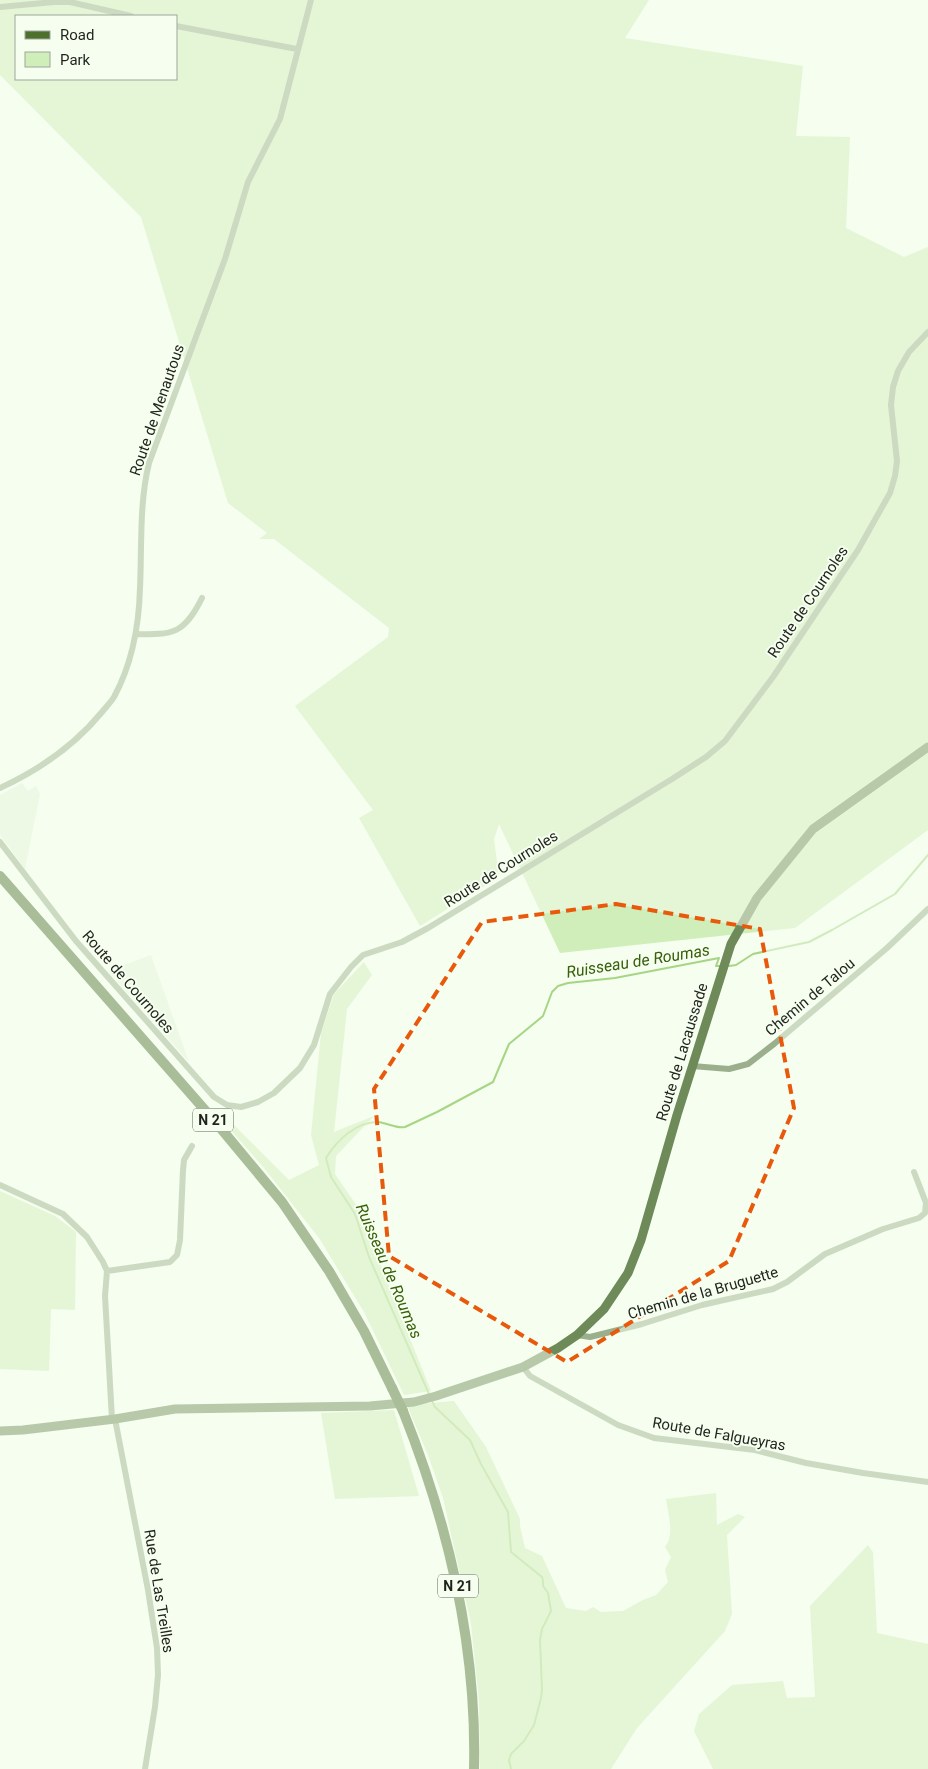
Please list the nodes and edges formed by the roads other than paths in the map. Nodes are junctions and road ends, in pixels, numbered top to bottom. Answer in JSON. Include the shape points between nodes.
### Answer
{"nodes":[{"id":1,"x":311,"y":0,"type":"edge"},
{"id":2,"x":0,"y":7,"type":"edge"},
{"id":3,"x":127,"y":15,"type":"edge"},
{"id":4,"x":178,"y":26,"type":"edge"},
{"id":5,"x":297,"y":49,"type":"junction"},
{"id":6,"x":928,"y":332,"type":"edge"},
{"id":7,"x":202,"y":598,"type":"dead end"},
{"id":8,"x":136,"y":634,"type":"junction"},
{"id":9,"x":928,"y":747,"type":"edge"},
{"id":10,"x":0,"y":788,"type":"edge"},
{"id":11,"x":0,"y":842,"type":"edge"},
{"id":12,"x":0,"y":876,"type":"edge"},
{"id":13,"x":928,"y":909,"type":"edge"},
{"id":14,"x":692,"y":1066,"type":"junction"},
{"id":15,"x":192,"y":1146,"type":"dead end"},
{"id":16,"x":914,"y":1172,"type":"dead end"},
{"id":17,"x":0,"y":1185,"type":"edge"},
{"id":18,"x":107,"y":1271,"type":"junction"},
{"id":19,"x":577,"y":1336,"type":"junction"},
{"id":20,"x":523,"y":1367,"type":"junction"},
{"id":21,"x":113,"y":1419,"type":"junction"},
{"id":22,"x":0,"y":1430,"type":"edge"},
{"id":23,"x":928,"y":1482,"type":"edge"},
{"id":24,"x":145,"y":1769,"type":"edge"},
{"id":25,"x":474,"y":1769,"type":"edge"}],
"edges":[{"from":1,"to":5,"type":"street","name":"Route de Menautous"},
{"from":2,"to":3,"type":"street","via":[[70,2]]},
{"from":4,"to":5,"type":"street"},
{"from":5,"to":8,"type":"street","name":"Route de Menautous","via":[[280,119],[248,182],[225,259],[149,463],[143,487]]},
{"from":6,"to":11,"type":"street","name":"Route de Cournoles","via":[[909,352],[898,370],[893,387],[891,405],[897,461],[890,493],[858,550],[773,677],[724,741],[706,758],[428,928],[402,942],[363,955],[330,994],[314,1045],[300,1068],[274,1093],[258,1102],[241,1107],[227,1105],[214,1097],[76,941]]},
{"from":7,"to":8,"type":"street","via":[[179,629],[162,635]]},
{"from":8,"to":10,"type":"street","name":"Route de Menautous","via":[[129,662],[113,698],[90,727],[61,753]]},
{"from":9,"to":14,"type":"street","name":"Route de Lacaussade","via":[[813,829],[757,898],[731,944]]},
{"from":12,"to":25,"type":"main road","number":"N 21","bridge":true,"via":[[282,1202],[329,1271],[364,1331],[403,1411],[422,1460],[459,1590],[469,1654]]},
{"from":13,"to":14,"type":"street","name":"Chemin de Talou","via":[[887,948],[748,1064],[730,1068]]},
{"from":14,"to":19,"type":"street","name":"Route de Lacaussade","via":[[642,1240],[628,1273],[604,1309]]},
{"from":15,"to":18,"type":"street","via":[[184,1160],[177,1255],[170,1262]]},
{"from":16,"to":19,"type":"street","name":"Chemin de la Bruguette","via":[[926,1203],[925,1213],[919,1218],[883,1229],[825,1254],[773,1289],[683,1310],[590,1338]]},
{"from":17,"to":18,"type":"street","via":[[63,1214],[88,1237]]},
{"from":18,"to":21,"type":"street","name":"Rue de Las Treilles","via":[[105,1296]]},
{"from":19,"to":20,"type":"street","name":"Route de Lacaussade"},
{"from":20,"to":21,"type":"street","name":"Route de Lacaussade","via":[[414,1402],[370,1406],[175,1409]]},
{"from":20,"to":23,"type":"street","name":"Route de Falgueyras","via":[[530,1376],[618,1425],[654,1438],[755,1450],[863,1474]]},
{"from":21,"to":22,"type":"street","name":"Route de Lacaussade"},
{"from":21,"to":24,"type":"street","name":"Rue de Las Treilles","via":[[157,1648],[155,1707]]}]}
